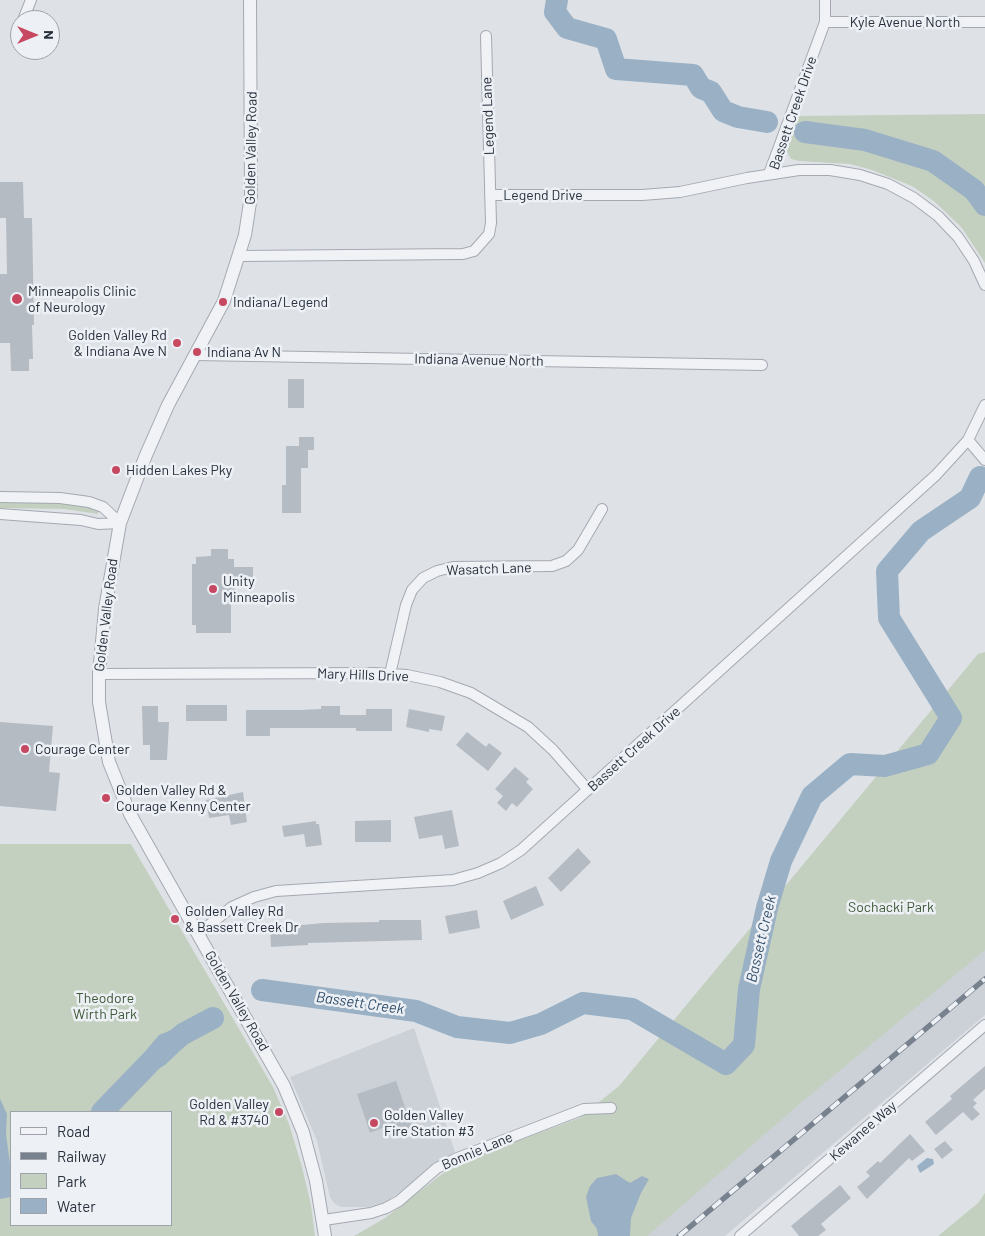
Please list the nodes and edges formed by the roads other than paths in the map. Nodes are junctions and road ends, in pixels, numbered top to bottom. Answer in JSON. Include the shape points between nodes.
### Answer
{"nodes":[{"id":1,"x":250,"y":0,"type":"edge"},
{"id":2,"x":825,"y":0,"type":"edge"},
{"id":3,"x":824,"y":22,"type":"junction"},
{"id":4,"x":985,"y":22,"type":"edge"},
{"id":5,"x":486,"y":36,"type":"dead end"},
{"id":6,"x":769,"y":174,"type":"junction"},
{"id":7,"x":490,"y":195,"type":"junction"},
{"id":8,"x":240,"y":256,"type":"junction"},
{"id":9,"x":985,"y":285,"type":"edge"},
{"id":10,"x":196,"y":355,"type":"junction"},
{"id":11,"x":762,"y":365,"type":"dead end"},
{"id":12,"x":985,"y":406,"type":"edge"},
{"id":13,"x":968,"y":440,"type":"junction"},
{"id":14,"x":985,"y":460,"type":"edge"},
{"id":15,"x":0,"y":497,"type":"edge"},
{"id":16,"x":602,"y":509,"type":"dead end"},
{"id":17,"x":0,"y":514,"type":"edge"},
{"id":18,"x":120,"y":523,"type":"junction"},
{"id":19,"x":99,"y":674,"type":"junction"},
{"id":20,"x":390,"y":674,"type":"junction"},
{"id":21,"x":588,"y":790,"type":"junction"},
{"id":22,"x":199,"y":934,"type":"junction"},
{"id":23,"x":985,"y":1025,"type":"edge"},
{"id":24,"x":611,"y":1108,"type":"dead end"},
{"id":25,"x":324,"y":1220,"type":"junction"},
{"id":26,"x":325,"y":1236,"type":"edge"},
{"id":27,"x":740,"y":1236,"type":"edge"}],
"edges":[{"from":1,"to":8,"type":"street","name":"Golden Valley Road","via":[[251,196]]},
{"from":2,"to":3,"type":"street","name":"Bassett Creek Drive"},
{"from":3,"to":4,"type":"street","name":"Kyle Avenue North"},
{"from":3,"to":6,"type":"street","name":"Bassett Creek Drive"},
{"from":5,"to":7,"type":"street","name":"Legend Lane"},
{"from":6,"to":7,"type":"street","name":"Legend Drive","via":[[680,192],[642,196]]},
{"from":6,"to":9,"type":"street","name":"Bassett Creek Drive","via":[[830,170],[888,184],[914,198],[952,230],[974,261]]},
{"from":7,"to":8,"type":"street","name":"Legend Drive","via":[[492,223],[489,234],[474,251],[463,254]]},
{"from":8,"to":10,"type":"street","name":"Golden Valley Road","via":[[215,319]]},
{"from":10,"to":11,"type":"street","name":"Indiana Avenue North"},
{"from":10,"to":18,"type":"street","name":"Golden Valley Road","via":[[168,405]]},
{"from":12,"to":13,"type":"street","name":"Bassett Creek Drive"},
{"from":13,"to":14,"type":"street"},
{"from":13,"to":21,"type":"street","name":"Bassett Creek Drive","via":[[936,475]]},
{"from":15,"to":18,"type":"street","via":[[89,502],[103,507]]},
{"from":16,"to":20,"type":"street","name":"Wasatch Lane","via":[[578,550],[566,561],[552,566],[453,567],[423,578],[412,590],[406,604]]},
{"from":17,"to":18,"type":"street","via":[[98,524]]},
{"from":18,"to":19,"type":"street","name":"Golden Valley Road","via":[[105,609]]},
{"from":19,"to":20,"type":"street","name":"Mary Hills Drive"},
{"from":19,"to":22,"type":"street","name":"Golden Valley Road","via":[[103,731],[120,792],[146,846]]},
{"from":20,"to":21,"type":"street","name":"Mary Hills Drive","via":[[440,682],[501,709],[528,727],[553,750]]},
{"from":21,"to":22,"type":"street","name":"Bassett Creek Drive","via":[[521,850],[478,873],[453,880],[276,891],[232,907]]},
{"from":22,"to":25,"type":"street","name":"Golden Valley Road","via":[[284,1086],[302,1132]]},
{"from":23,"to":27,"type":"street","name":"Kewanee Way"},
{"from":24,"to":25,"type":"street","name":"Bonnie Lane","via":[[584,1109],[464,1155],[437,1168],[399,1201],[386,1208]]},
{"from":25,"to":26,"type":"street","name":"Golden Valley Road"}]}
